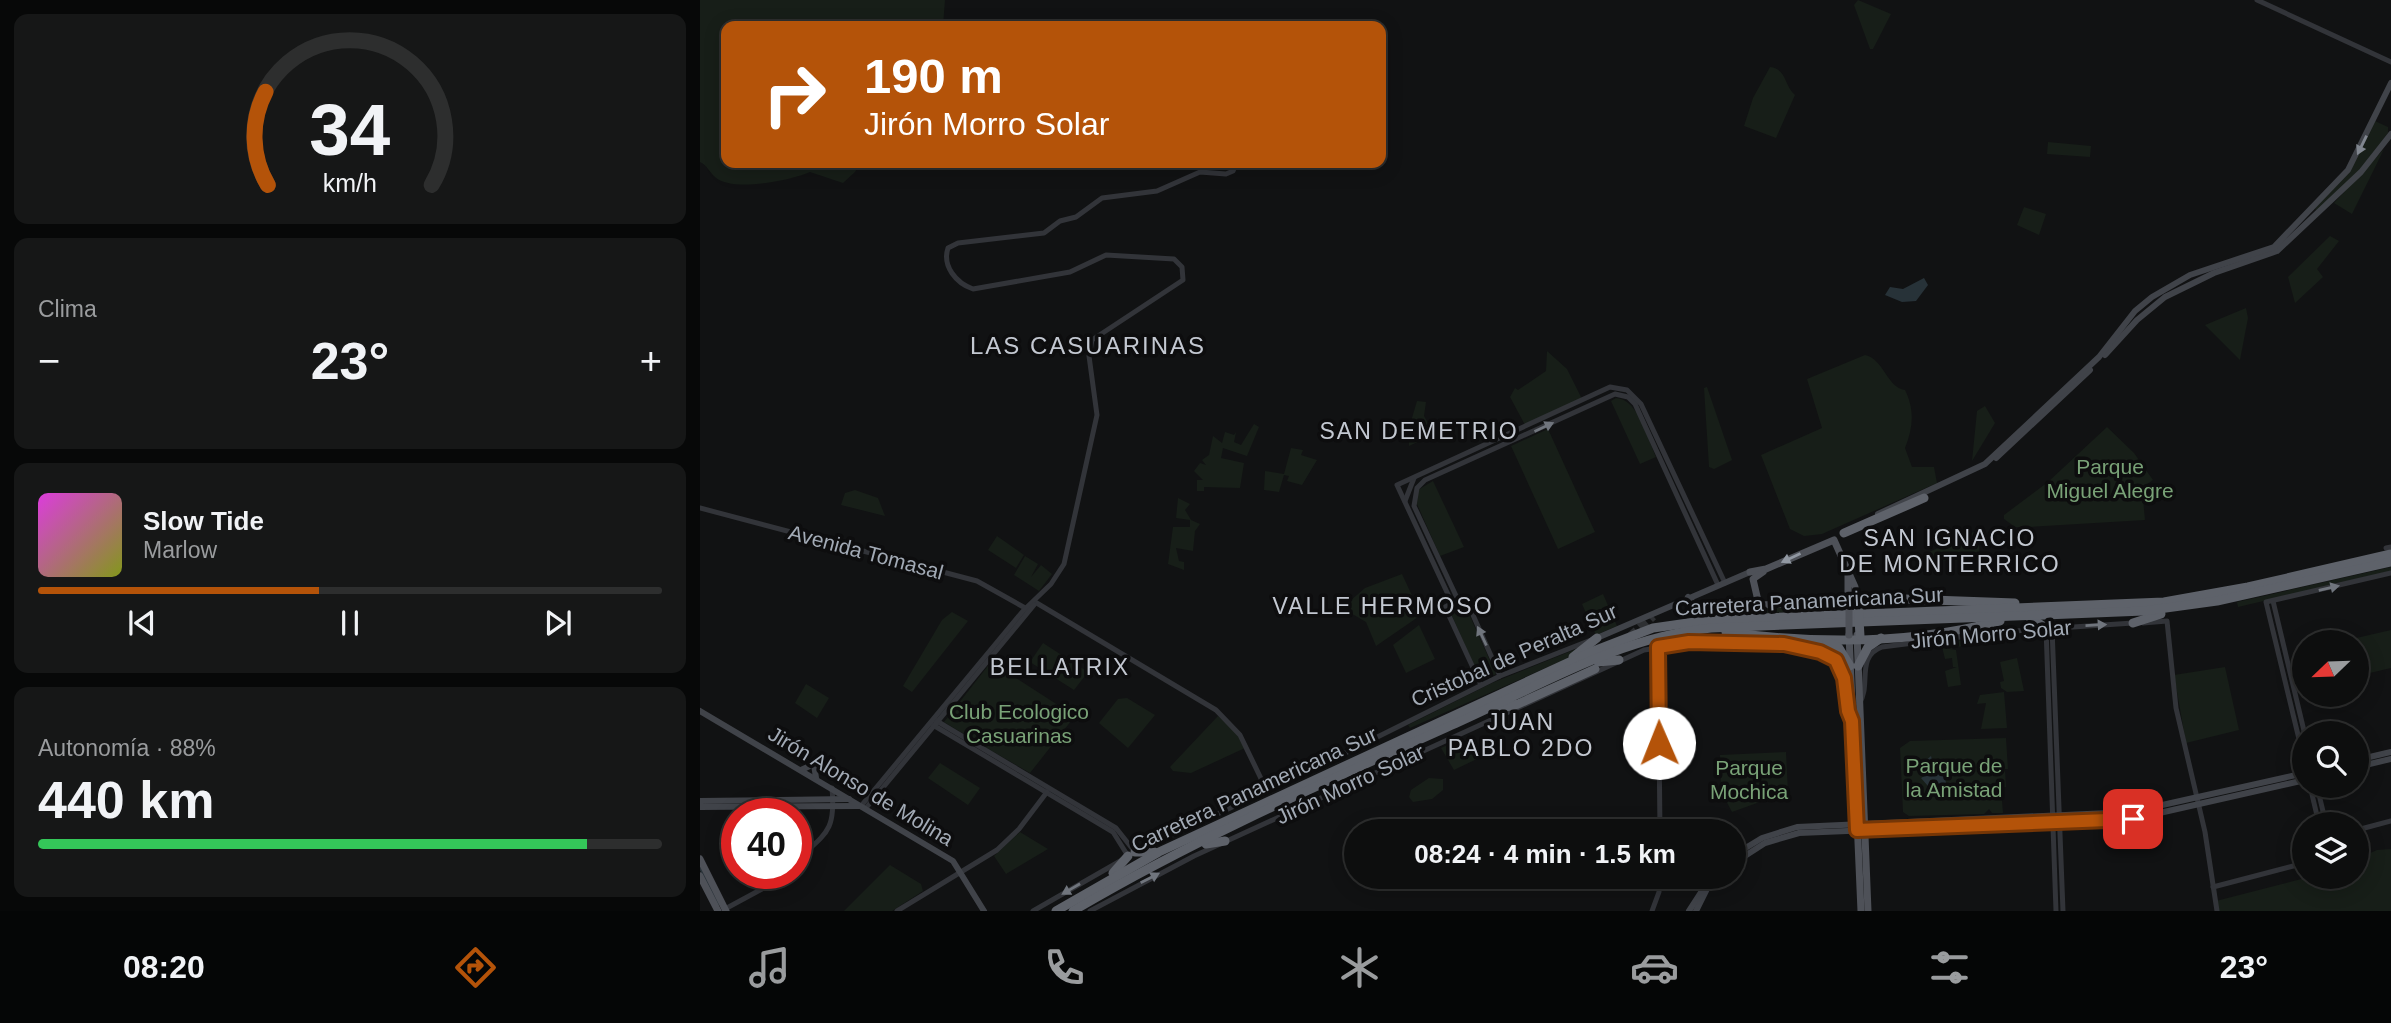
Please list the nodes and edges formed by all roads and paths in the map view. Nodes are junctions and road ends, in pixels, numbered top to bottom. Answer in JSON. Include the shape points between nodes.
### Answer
{"nodes":[{"id":1,"x":2257,"y":0,"type":"edge"},
{"id":2,"x":2391,"y":62,"type":"edge"},
{"id":3,"x":2391,"y":83,"type":"edge"},
{"id":4,"x":2391,"y":134,"type":"edge"},
{"id":5,"x":1234,"y":168,"type":"edge"},
{"id":6,"x":1414,"y":478,"type":"junction"},
{"id":7,"x":1924,"y":498,"type":"junction"},
{"id":8,"x":1405,"y":502,"type":"junction"},
{"id":9,"x":700,"y":508,"type":"edge"},
{"id":10,"x":1844,"y":533,"type":"dead end"},
{"id":11,"x":1834,"y":540,"type":"junction"},
{"id":12,"x":2390,"y":549,"type":"edge"},
{"id":13,"x":2376,"y":561,"type":"junction"},
{"id":14,"x":2391,"y":562,"type":"edge"},
{"id":15,"x":1848,"y":568,"type":"junction"},
{"id":16,"x":1766,"y":569,"type":"junction"},
{"id":17,"x":1750,"y":572,"type":"joint"},
{"id":18,"x":2391,"y":573,"type":"edge"},
{"id":19,"x":1721,"y":574,"type":"junction"},
{"id":20,"x":1714,"y":578,"type":"junction"},
{"id":21,"x":1721,"y":584,"type":"junction"},
{"id":22,"x":1688,"y":597,"type":"junction"},
{"id":23,"x":1905,"y":599,"type":"dead end"},
{"id":24,"x":1458,"y":600,"type":"junction"},
{"id":25,"x":1035,"y":602,"type":"junction"},
{"id":26,"x":1854,"y":602,"type":"junction"},
{"id":27,"x":2269,"y":602,"type":"junction"},
{"id":28,"x":1759,"y":605,"type":"junction"},
{"id":29,"x":2186,"y":606,"type":"junction"},
{"id":30,"x":2069,"y":607,"type":"junction"},
{"id":31,"x":1027,"y":608,"type":"junction"},
{"id":32,"x":2024,"y":616,"type":"junction"},
{"id":33,"x":2133,"y":623,"type":"junction"},
{"id":34,"x":1710,"y":628,"type":"junction"},
{"id":35,"x":2049,"y":628,"type":"junction"},
{"id":36,"x":1686,"y":631,"type":"junction"},
{"id":37,"x":1895,"y":636,"type":"junction"},
{"id":38,"x":1855,"y":637,"type":"junction"},
{"id":39,"x":1883,"y":637,"type":"junction"},
{"id":40,"x":1597,"y":638,"type":"junction"},
{"id":41,"x":1826,"y":641,"type":"junction"},
{"id":42,"x":1907,"y":643,"type":"junction"},
{"id":43,"x":1658,"y":647,"type":"junction"},
{"id":44,"x":1619,"y":660,"type":"junction"},
{"id":45,"x":1570,"y":666,"type":"junction"},
{"id":46,"x":1854,"y":666,"type":"junction"},
{"id":47,"x":1595,"y":668,"type":"dead end"},
{"id":48,"x":1500,"y":676,"type":"junction"},
{"id":49,"x":1481,"y":685,"type":"junction"},
{"id":50,"x":1860,"y":704,"type":"junction"},
{"id":51,"x":700,"y":710,"type":"edge"},
{"id":52,"x":1485,"y":710,"type":"junction"},
{"id":53,"x":1852,"y":721,"type":"junction"},
{"id":54,"x":2295,"y":721,"type":"edge"},
{"id":55,"x":2301,"y":721,"type":"edge"},
{"id":56,"x":934,"y":722,"type":"junction"},
{"id":57,"x":2391,"y":752,"type":"edge"},
{"id":58,"x":2369,"y":757,"type":"edge"},
{"id":59,"x":2391,"y":759,"type":"edge"},
{"id":60,"x":2369,"y":764,"type":"edge"},
{"id":61,"x":801,"y":770,"type":"junction"},
{"id":62,"x":2292,"y":777,"type":"edge"},
{"id":63,"x":817,"y":779,"type":"junction"},
{"id":64,"x":2292,"y":783,"type":"edge"},
{"id":65,"x":832,"y":788,"type":"junction"},
{"id":66,"x":1047,"y":792,"type":"junction"},
{"id":67,"x":1267,"y":792,"type":"junction"},
{"id":68,"x":850,"y":799,"type":"junction"},
{"id":69,"x":700,"y":801,"type":"edge"},
{"id":70,"x":833,"y":801,"type":"junction"},
{"id":71,"x":2198,"y":802,"type":"junction"},
{"id":72,"x":700,"y":807,"type":"edge"},
{"id":73,"x":864,"y":807,"type":"junction"},
{"id":74,"x":1660,"y":819,"type":"edge"},
{"id":75,"x":2056,"y":819,"type":"junction"},
{"id":76,"x":2391,"y":821,"type":"edge"},
{"id":77,"x":1861,"y":827,"type":"junction"},
{"id":78,"x":2369,"y":827,"type":"edge"},
{"id":79,"x":1225,"y":841,"type":"junction"},
{"id":80,"x":812,"y":845,"type":"edge"},
{"id":81,"x":1746,"y":848,"type":"edge"},
{"id":82,"x":1159,"y":852,"type":"junction"},
{"id":83,"x":1132,"y":854,"type":"junction"},
{"id":84,"x":1174,"y":854,"type":"junction"},
{"id":85,"x":1746,"y":856,"type":"edge"},
{"id":86,"x":700,"y":859,"type":"edge"},
{"id":87,"x":2292,"y":866,"type":"edge"},
{"id":88,"x":961,"y":871,"type":"junction"},
{"id":89,"x":700,"y":876,"type":"edge"},
{"id":90,"x":1102,"y":883,"type":"junction"},
{"id":91,"x":2213,"y":887,"type":"junction"},
{"id":92,"x":762,"y":889,"type":"edge"},
{"id":93,"x":1659,"y":889,"type":"edge"},
{"id":94,"x":1703,"y":889,"type":"edge"},
{"id":95,"x":1707,"y":889,"type":"edge"},
{"id":96,"x":722,"y":910,"type":"edge"},
{"id":97,"x":897,"y":911,"type":"edge"},
{"id":98,"x":984,"y":911,"type":"edge"},
{"id":99,"x":1033,"y":911,"type":"edge"},
{"id":100,"x":1056,"y":911,"type":"edge"},
{"id":101,"x":1073,"y":911,"type":"edge"},
{"id":102,"x":1090,"y":911,"type":"edge"},
{"id":103,"x":1652,"y":911,"type":"edge"},
{"id":104,"x":1689,"y":911,"type":"edge"},
{"id":105,"x":1696,"y":911,"type":"edge"},
{"id":106,"x":1861,"y":911,"type":"edge"},
{"id":107,"x":1868,"y":911,"type":"edge"},
{"id":108,"x":2056,"y":911,"type":"edge"},
{"id":109,"x":2063,"y":911,"type":"edge"},
{"id":110,"x":2217,"y":911,"type":"edge"}],
"edges":[{"from":1,"to":2,"type":"street"},
{"from":3,"to":11,"type":"main road","one_way":true,"via":[[2348,170],[2273,247],[2190,275],[2152,298],[2135,311],[2099,357],[1985,464],[1841,531]]},
{"from":4,"to":7,"type":"main road","via":[[2361,172],[2277,251],[2214,273],[2165,297],[1996,459]]},
{"from":5,"to":25,"type":"street","via":[[1226,174],[1200,172],[1157,191],[1102,198],[1044,233],[951,245],[947,252],[950,270],[959,282],[974,289],[1070,272],[1114,254],[1174,259],[1182,267],[1183,280],[1092,340],[1089,356],[1097,415],[1071,536],[1064,564]]},
{"from":6,"to":8,"type":"street"},
{"from":6,"to":8,"type":"street","via":[[1397,485]]},
{"from":6,"to":19,"type":"street","via":[[1610,387],[1622,388],[1641,404]]},
{"from":7,"to":10,"type":"highway"},
{"from":7,"to":11,"type":"main road"},
{"from":8,"to":24,"type":"street"},
{"from":9,"to":31,"type":"street","name":"Avenida Tomasal","via":[[977,581]]},
{"from":11,"to":15,"type":"main road"},
{"from":11,"to":16,"type":"main road","one_way":true},
{"from":12,"to":13,"type":"highway"},
{"from":13,"to":14,"type":"highway"},
{"from":13,"to":29,"type":"highway","name":"Carretera Panamericana Sur"},
{"from":13,"to":30,"type":"highway","name":"Carretera Panamericana Sur","via":[[2200,597]]},
{"from":15,"to":26,"type":"main road"},
{"from":15,"to":26,"type":"main road","via":[[1848,590]]},
{"from":16,"to":17,"type":"main road"},
{"from":16,"to":28,"type":"main road","via":[[1753,579]]},
{"from":17,"to":21,"type":"main road","name":"Cristobal de Peralta Sur"},
{"from":27,"to":18,"type":"street","one_way":true},
{"from":19,"to":20,"type":"street"},
{"from":19,"to":21,"type":"street"},
{"from":20,"to":21,"type":"street"},
{"from":24,"to":20,"type":"street","one_way":true,"via":[[1414,506],[1417,488],[1425,480],[1615,394],[1629,397],[1635,404]]},
{"from":21,"to":22,"type":"main road","name":"Cristobal de Peralta Sur"},
{"from":22,"to":28,"type":"main road","via":[[1697,607]]},
{"from":22,"to":40,"type":"main road","name":"Cristobal de Peralta Sur"},
{"from":23,"to":30,"type":"highway"},
{"from":48,"to":24,"type":"street","one_way":true},
{"from":24,"to":49,"type":"street","via":[[1445,607]]},
{"from":25,"to":31,"type":"street"},
{"from":25,"to":56,"type":"street"},
{"from":25,"to":67,"type":"street","via":[[1216,710],[1240,735]]},
{"from":26,"to":28,"type":"main road"},
{"from":26,"to":38,"type":"highway","bridge":true},
{"from":27,"to":54,"type":"street"},
{"from":27,"to":55,"type":"street"},
{"from":29,"to":32,"type":"highway","name":"Carretera Panamericana Sur"},
{"from":29,"to":33,"type":"highway"},
{"from":30,"to":45,"type":"highway","name":"Carretera Panamericana Sur","via":[[1696,621],[1634,634]]},
{"from":31,"to":56,"type":"street"},
{"from":32,"to":34,"type":"highway","name":"Carretera Panamericana Sur"},
{"from":32,"to":35,"type":"highway"},
{"from":32,"to":37,"type":"highway","via":[[1978,627]]},
{"from":35,"to":33,"type":"street","name":"Jirón Morro Solar","one_way":true},
{"from":33,"to":71,"type":"street","name":"Jirón Morro Solar","via":[[2167,621],[2178,715]]},
{"from":34,"to":36,"type":"highway","name":"Carretera Panamericana Sur"},
{"from":34,"to":41,"type":"highway"},
{"from":35,"to":42,"type":"street","name":"Jirón Morro Solar"},
{"from":35,"to":75,"type":"street"},
{"from":36,"to":43,"type":"highway"},
{"from":36,"to":45,"type":"highway","name":"Carretera Panamericana Sur","via":[[1637,642]]},
{"from":37,"to":39,"type":"highway"},
{"from":37,"to":42,"type":"highway"},
{"from":38,"to":39,"type":"highway"},
{"from":38,"to":41,"type":"highway"},
{"from":38,"to":46,"type":"main road"},
{"from":39,"to":46,"type":"highway","via":[[1868,647]]},
{"from":40,"to":45,"type":"highway"},
{"from":40,"to":48,"type":"street","name":"Cristobal de Peralta Sur"},
{"from":41,"to":46,"type":"highway"},
{"from":42,"to":50,"type":"street","name":"Jirón Morro Solar","via":[[1870,654]]},
{"from":43,"to":44,"type":"street","name":"Jirón Morro Solar"},
{"from":43,"to":53,"type":"street","name":"Jirón Morro Solar","via":[[1737,641],[1820,652],[1841,667]]},
{"from":43,"to":74,"type":"street"},
{"from":44,"to":45,"type":"highway"},
{"from":44,"to":79,"type":"street","name":"Jirón Morro Solar"},
{"from":45,"to":52,"type":"highway","name":"Carretera Panamericana Sur"},
{"from":45,"to":82,"type":"highway","name":"Carretera Panamericana Sur"},
{"from":46,"to":50,"type":"main road"},
{"from":46,"to":53,"type":"main road"},
{"from":47,"to":52,"type":"highway","via":[[1518,704]]},
{"from":48,"to":49,"type":"street","name":"Cristobal de Peralta Sur"},
{"from":49,"to":67,"type":"street","name":"Cristobal de Peralta Sur"},
{"from":50,"to":77,"type":"main road"},
{"from":51,"to":61,"type":"main road","name":"Jirón Alonso de Molina"},
{"from":52,"to":84,"type":"highway","name":"Carretera Panamericana Sur"},
{"from":53,"to":77,"type":"main road"},
{"from":56,"to":66,"type":"street"},
{"from":56,"to":73,"type":"street"},
{"from":56,"to":83,"type":"street","via":[[1116,828]]},
{"from":57,"to":58,"type":"main road"},
{"from":59,"to":60,"type":"main road"},
{"from":61,"to":63,"type":"main road","name":"Jirón Alonso de Molina"},
{"from":61,"to":63,"type":"main road","via":[[814,764]]},
{"from":62,"to":71,"type":"main road"},
{"from":63,"to":65,"type":"main road","name":"Jirón Alonso de Molina"},
{"from":64,"to":71,"type":"main road"},
{"from":65,"to":68,"type":"main road","name":"Jirón Alonso de Molina"},
{"from":65,"to":70,"type":"street"},
{"from":66,"to":83,"type":"street","via":[[1113,832]]},
{"from":66,"to":88,"type":"street","via":[[997,850]]},
{"from":67,"to":83,"type":"street","name":"Cristobal de Peralta Sur"},
{"from":68,"to":70,"type":"main road"},
{"from":68,"to":73,"type":"main road","name":"Jirón Alonso de Molina"},
{"from":69,"to":70,"type":"main road"},
{"from":70,"to":72,"type":"main road"},
{"from":70,"to":73,"type":"main road"},
{"from":70,"to":80,"type":"street","via":[[830,827]]},
{"from":71,"to":75,"type":"main road","via":[[2133,819]]},
{"from":71,"to":91,"type":"street"},
{"from":73,"to":88,"type":"main road","name":"Jirón Alonso de Molina","via":[[953,861]]},
{"from":75,"to":77,"type":"main road"},
{"from":75,"to":108,"type":"street"},
{"from":75,"to":109,"type":"street"},
{"from":76,"to":78,"type":"street"},
{"from":77,"to":81,"type":"main road","via":[[1808,826],[1762,838]]},
{"from":77,"to":85,"type":"main road","via":[[1784,836]]},
{"from":77,"to":106,"type":"main road"},
{"from":77,"to":107,"type":"main road"},
{"from":79,"to":84,"type":"highway"},
{"from":102,"to":79,"type":"street","name":"Jirón Morro Solar","one_way":true},
{"from":82,"to":83,"type":"highway"},
{"from":82,"to":90,"type":"highway","name":"Carretera Panamericana Sur"},
{"from":83,"to":90,"type":"highway"},
{"from":83,"to":99,"type":"street","name":"Cristobal de Peralta Sur","one_way":true},
{"from":84,"to":101,"type":"highway","name":"Carretera Panamericana Sur"},
{"from":86,"to":96,"type":"main road"},
{"from":87,"to":91,"type":"street"},
{"from":88,"to":97,"type":"street"},
{"from":88,"to":98,"type":"main road","name":"Jirón Alonso de Molina"},
{"from":89,"to":96,"type":"main road"},
{"from":90,"to":100,"type":"highway","name":"Carretera Panamericana Sur"},
{"from":91,"to":110,"type":"street"},
{"from":92,"to":96,"type":"street"},
{"from":93,"to":103,"type":"street"},
{"from":94,"to":104,"type":"main road"},
{"from":95,"to":105,"type":"main road"}]}
